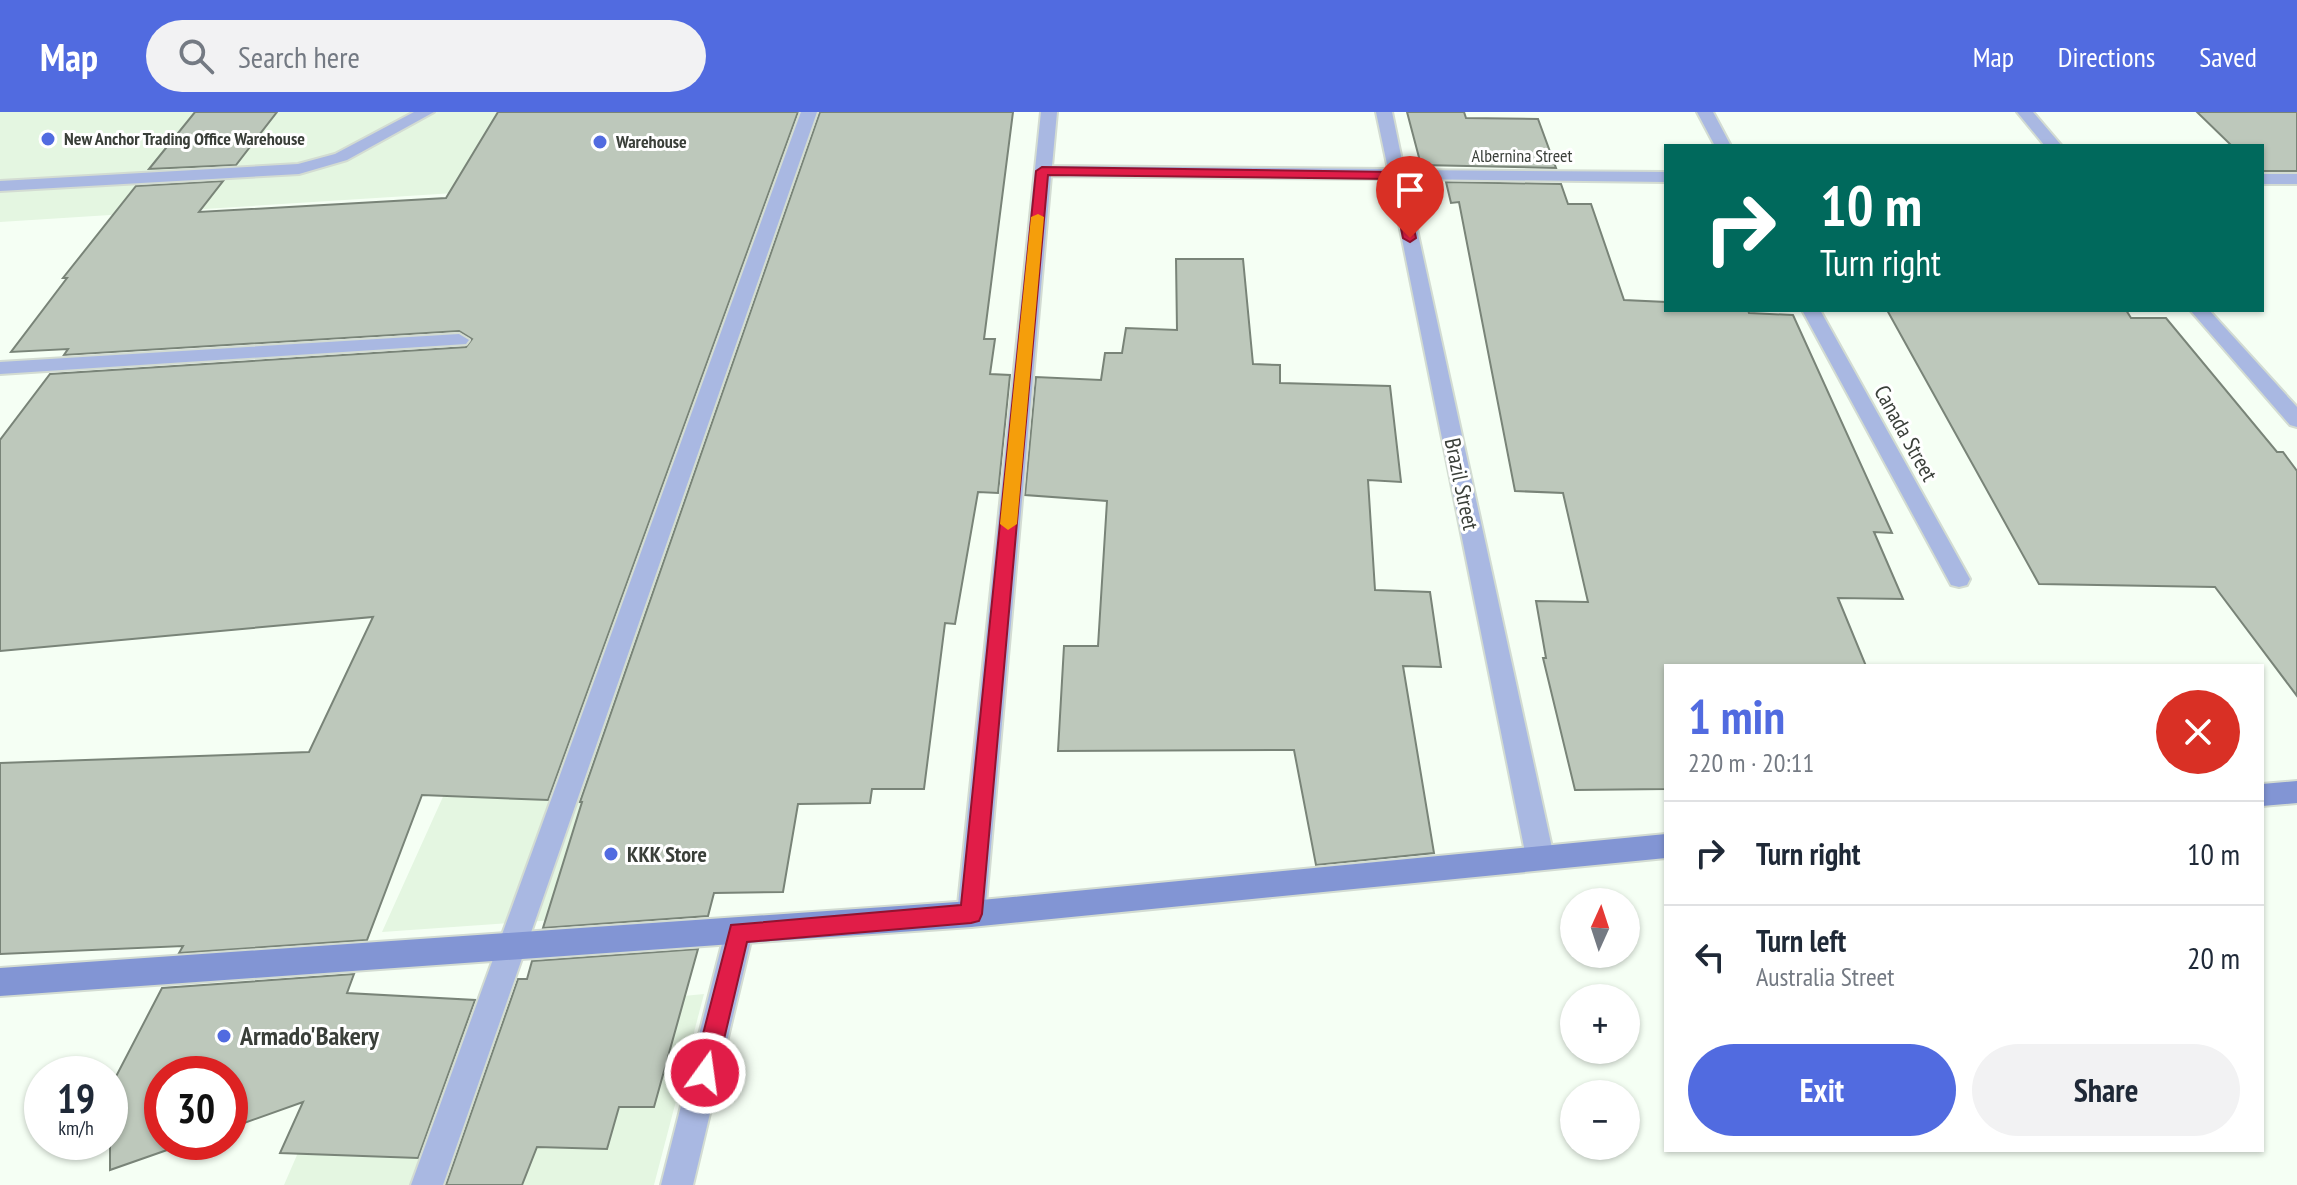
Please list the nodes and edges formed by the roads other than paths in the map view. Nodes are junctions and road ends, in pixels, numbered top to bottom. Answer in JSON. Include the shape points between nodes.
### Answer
{"nodes":[{"id":1,"x":426,"y":112,"type":"edge"},
{"id":2,"x":809,"y":112,"type":"edge"},
{"id":3,"x":1049,"y":112,"type":"edge"},
{"id":4,"x":1384,"y":112,"type":"edge"},
{"id":5,"x":1705,"y":112,"type":"edge"},
{"id":6,"x":2025,"y":112,"type":"edge"},
{"id":7,"x":1722,"y":144,"type":"edge"},
{"id":8,"x":2052,"y":144,"type":"edge"},
{"id":9,"x":1042,"y":171,"type":"junction"},
{"id":10,"x":1396,"y":176,"type":"junction"},
{"id":11,"x":1664,"y":177,"type":"edge"},
{"id":12,"x":2264,"y":179,"type":"edge"},
{"id":13,"x":2297,"y":179,"type":"edge"},
{"id":14,"x":0,"y":186,"type":"edge"},
{"id":15,"x":1812,"y":312,"type":"edge"},
{"id":16,"x":2201,"y":312,"type":"edge"},
{"id":17,"x":459,"y":340,"type":"dead end"},
{"id":18,"x":0,"y":368,"type":"edge"},
{"id":19,"x":2297,"y":420,"type":"edge"},
{"id":20,"x":1959,"y":579,"type":"dead end"},
{"id":21,"x":2297,"y":792,"type":"edge"},
{"id":22,"x":2264,"y":795,"type":"edge"},
{"id":23,"x":1664,"y":846,"type":"edge"},
{"id":24,"x":1540,"y":857,"type":"junction"},
{"id":25,"x":971,"y":914,"type":"junction"},
{"id":26,"x":739,"y":932,"type":"junction"},
{"id":27,"x":512,"y":947,"type":"junction"},
{"id":28,"x":0,"y":982,"type":"edge"},
{"id":29,"x":427,"y":1185,"type":"edge"},
{"id":30,"x":677,"y":1185,"type":"edge"}],
"edges":[{"from":1,"to":14,"type":"street","via":[[341,157],[299,169]]},
{"from":2,"to":27,"type":"street"},
{"from":3,"to":9,"type":"street"},
{"from":4,"to":10,"type":"street","name":"Brazil Street"},
{"from":5,"to":7,"type":"street"},
{"from":6,"to":8,"type":"street"},
{"from":9,"to":10,"type":"street","name":"Albernina Street"},
{"from":9,"to":25,"type":"street"},
{"from":10,"to":11,"type":"street","name":"Albernina Street"},
{"from":10,"to":24,"type":"street","name":"Brazil Street"},
{"from":12,"to":13,"type":"street"},
{"from":15,"to":20,"type":"street","name":"Canada Street"},
{"from":16,"to":19,"type":"street"},
{"from":17,"to":18,"type":"street"},
{"from":21,"to":22,"type":"street"},
{"from":23,"to":24,"type":"street"},
{"from":24,"to":25,"type":"street"},
{"from":25,"to":26,"type":"street"},
{"from":26,"to":27,"type":"street"},
{"from":26,"to":30,"type":"street"},
{"from":27,"to":28,"type":"street"},
{"from":27,"to":29,"type":"street"}]}
